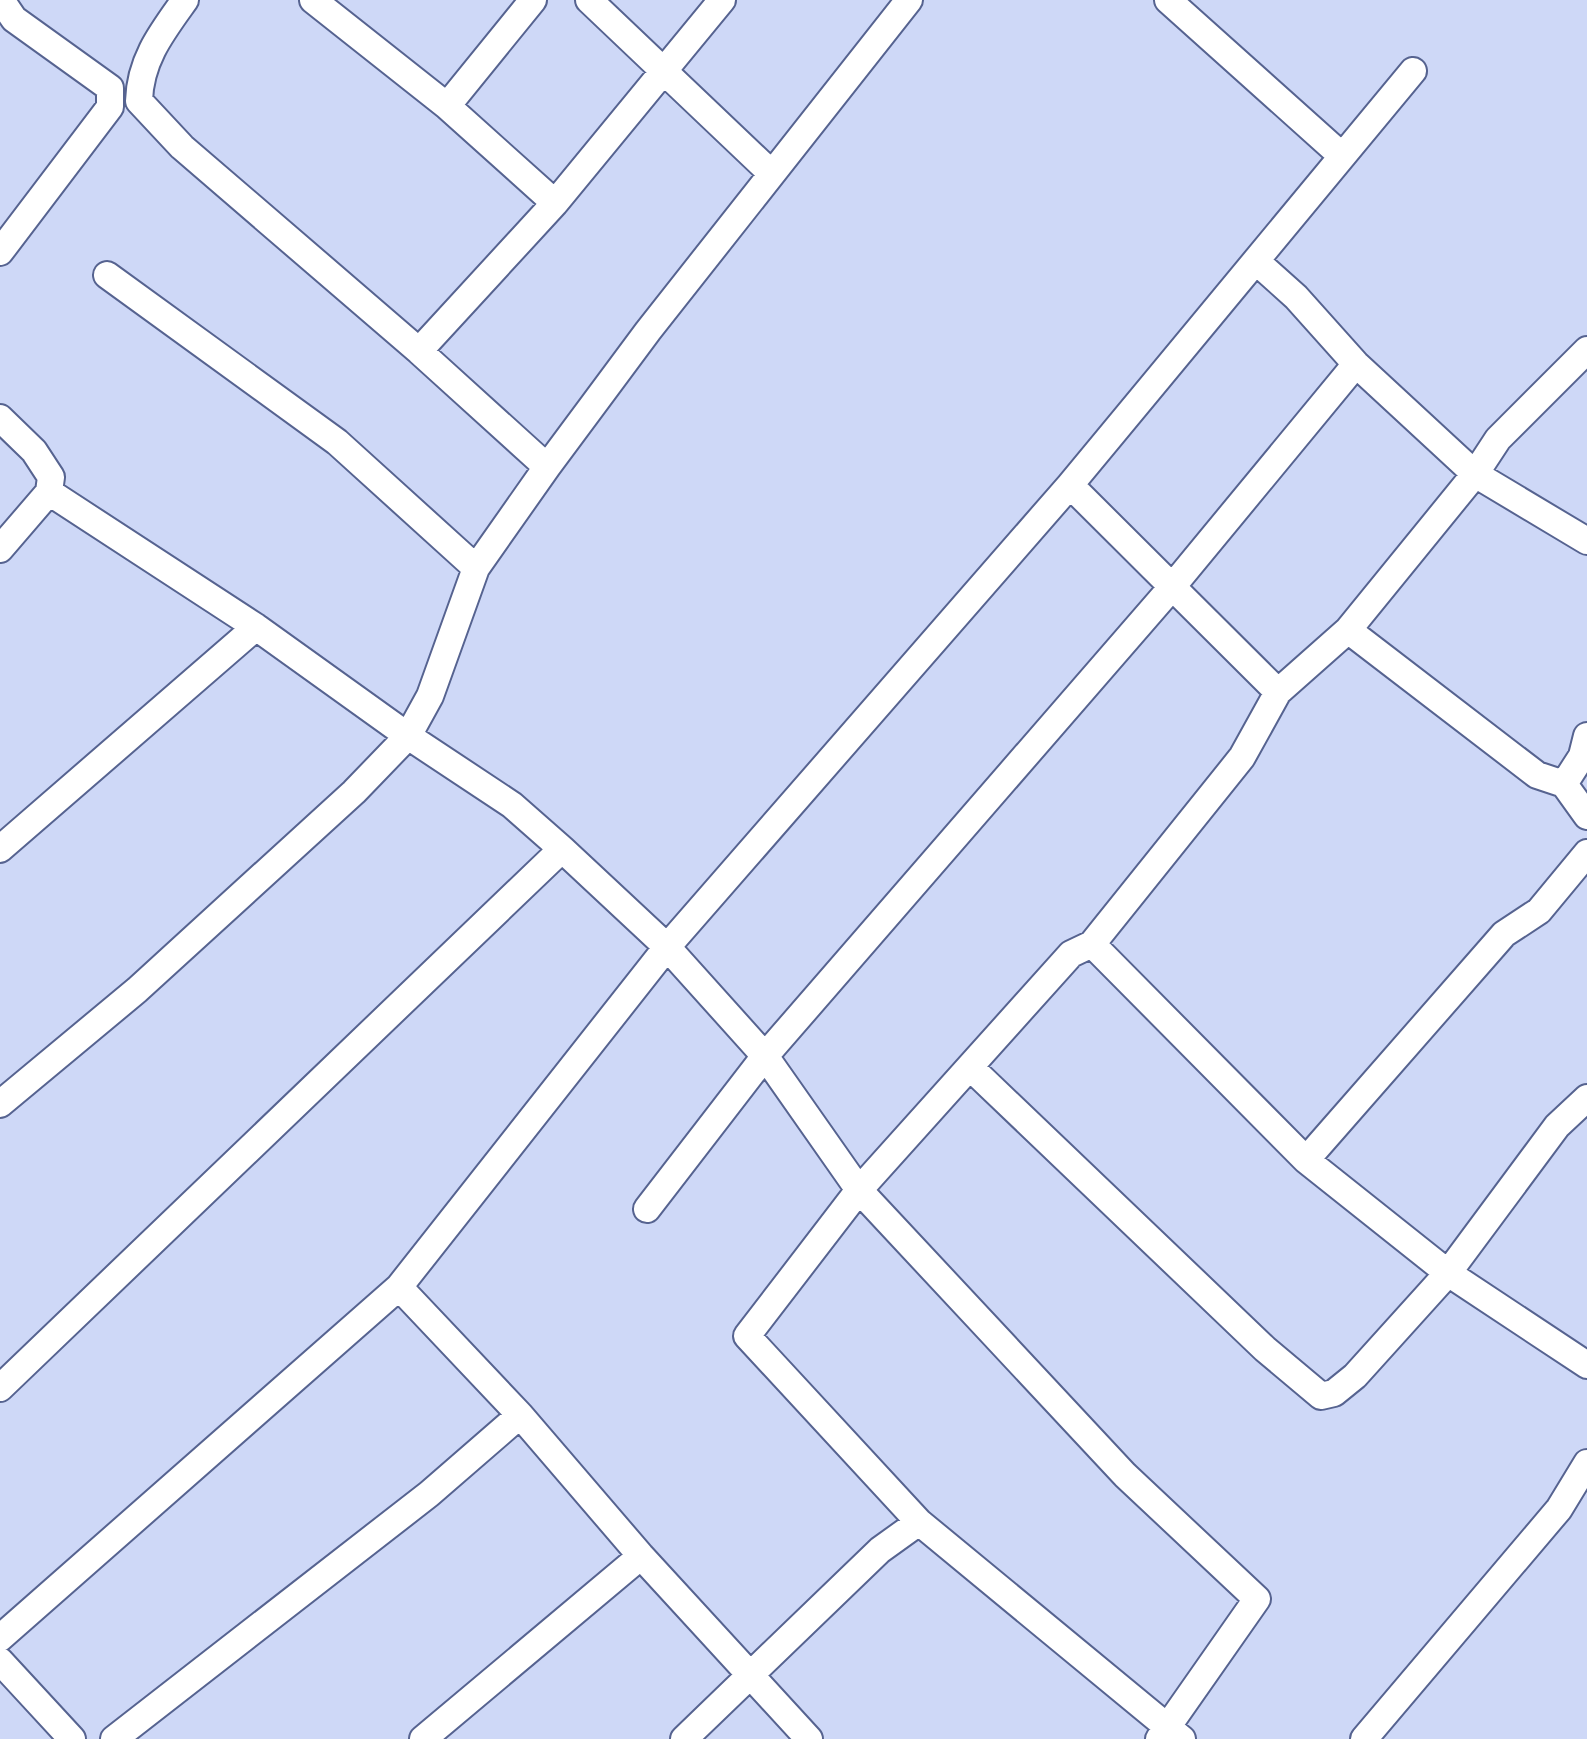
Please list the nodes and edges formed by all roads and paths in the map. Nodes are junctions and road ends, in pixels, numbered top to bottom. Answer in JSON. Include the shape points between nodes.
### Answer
{"nodes":[{"id":1,"x":1,"y":0,"type":"edge"},
{"id":2,"x":185,"y":0,"type":"edge"},
{"id":3,"x":313,"y":0,"type":"edge"},
{"id":4,"x":533,"y":0,"type":"edge"},
{"id":5,"x":590,"y":0,"type":"edge"},
{"id":6,"x":722,"y":0,"type":"edge"},
{"id":7,"x":909,"y":0,"type":"edge"},
{"id":8,"x":1176,"y":3,"type":"edge"},
{"id":9,"x":1413,"y":71,"type":"dead end"},
{"id":10,"x":664,"y":72,"type":"junction"},
{"id":11,"x":447,"y":106,"type":"junction"},
{"id":12,"x":1342,"y":156,"type":"junction"},
{"id":13,"x":771,"y":173,"type":"junction"},
{"id":14,"x":555,"y":203,"type":"junction"},
{"id":15,"x":0,"y":252,"type":"edge"},
{"id":16,"x":1257,"y":262,"type":"junction"},
{"id":17,"x":107,"y":275,"type":"dead end"},
{"id":18,"x":1587,"y":350,"type":"edge"},
{"id":19,"x":419,"y":351,"type":"junction"},
{"id":20,"x":1356,"y":364,"type":"junction"},
{"id":21,"x":0,"y":418,"type":"edge"},
{"id":22,"x":547,"y":467,"type":"junction"},
{"id":23,"x":1475,"y":474,"type":"junction"},
{"id":24,"x":1070,"y":485,"type":"junction"},
{"id":25,"x":49,"y":492,"type":"junction"},
{"id":26,"x":1587,"y":541,"type":"edge"},
{"id":27,"x":0,"y":549,"type":"edge"},
{"id":28,"x":476,"y":568,"type":"junction"},
{"id":29,"x":1171,"y":587,"type":"junction"},
{"id":30,"x":256,"y":627,"type":"junction"},
{"id":31,"x":1348,"y":630,"type":"junction"},
{"id":32,"x":1278,"y":692,"type":"junction"},
{"id":33,"x":408,"y":736,"type":"junction"},
{"id":34,"x":1587,"y":736,"type":"edge"},
{"id":35,"x":1564,"y":784,"type":"junction"},
{"id":36,"x":1587,"y":816,"type":"edge"},
{"id":37,"x":0,"y":849,"type":"edge"},
{"id":38,"x":562,"y":849,"type":"junction"},
{"id":39,"x":1587,"y":853,"type":"edge"},
{"id":40,"x":1092,"y":944,"type":"junction"},
{"id":41,"x":667,"y":947,"type":"junction"},
{"id":42,"x":765,"y":1056,"type":"junction"},
{"id":43,"x":970,"y":1067,"type":"junction"},
{"id":44,"x":1587,"y":1098,"type":"edge"},
{"id":45,"x":0,"y":1104,"type":"edge"},
{"id":46,"x":1306,"y":1160,"type":"junction"},
{"id":47,"x":859,"y":1190,"type":"junction"},
{"id":48,"x":647,"y":1209,"type":"dead end"},
{"id":49,"x":1448,"y":1273,"type":"junction"},
{"id":50,"x":399,"y":1287,"type":"junction"},
{"id":51,"x":1587,"y":1365,"type":"edge"},
{"id":52,"x":0,"y":1388,"type":"edge"},
{"id":53,"x":520,"y":1415,"type":"junction"},
{"id":54,"x":1587,"y":1464,"type":"edge"},
{"id":55,"x":919,"y":1522,"type":"junction"},
{"id":56,"x":642,"y":1556,"type":"junction"},
{"id":57,"x":0,"y":1638,"type":"edge"},
{"id":58,"x":0,"y":1661,"type":"edge"},
{"id":59,"x":750,"y":1678,"type":"junction"},
{"id":60,"x":1169,"y":1735,"type":"edge"},
{"id":61,"x":72,"y":1739,"type":"edge"},
{"id":62,"x":114,"y":1739,"type":"edge"},
{"id":63,"x":423,"y":1739,"type":"edge"},
{"id":64,"x":684,"y":1739,"type":"edge"},
{"id":65,"x":809,"y":1739,"type":"edge"},
{"id":66,"x":1364,"y":1739,"type":"edge"}],
"edges":[{"from":1,"to":15,"type":"street","via":[[14,19],[110,88],[110,107]]},
{"from":2,"to":19,"type":"street","via":[[150,50],[139,83],[139,101],[182,146]]},
{"from":3,"to":11,"type":"street"},
{"from":4,"to":11,"type":"street"},
{"from":5,"to":10,"type":"street"},
{"from":6,"to":10,"type":"street"},
{"from":7,"to":13,"type":"street"},
{"from":8,"to":12,"type":"street"},
{"from":9,"to":12,"type":"street"},
{"from":10,"to":13,"type":"street"},
{"from":10,"to":14,"type":"street"},
{"from":11,"to":14,"type":"street"},
{"from":12,"to":16,"type":"street"},
{"from":13,"to":22,"type":"street"},
{"from":14,"to":19,"type":"street"},
{"from":16,"to":20,"type":"street","via":[[1296,297]]},
{"from":16,"to":24,"type":"street"},
{"from":17,"to":28,"type":"street","via":[[337,442]]},
{"from":18,"to":23,"type":"street","via":[[1498,439]]},
{"from":19,"to":22,"type":"street"},
{"from":20,"to":23,"type":"street"},
{"from":20,"to":29,"type":"street"},
{"from":21,"to":25,"type":"street","via":[[34,451],[51,477]]},
{"from":22,"to":28,"type":"street"},
{"from":23,"to":26,"type":"street"},
{"from":23,"to":31,"type":"street"},
{"from":24,"to":29,"type":"street"},
{"from":24,"to":41,"type":"street"},
{"from":25,"to":27,"type":"street"},
{"from":25,"to":30,"type":"street"},
{"from":28,"to":33,"type":"street","via":[[430,696]]},
{"from":29,"to":32,"type":"street"},
{"from":29,"to":42,"type":"street"},
{"from":30,"to":33,"type":"street"},
{"from":30,"to":37,"type":"street"},
{"from":31,"to":32,"type":"street"},
{"from":31,"to":35,"type":"street","via":[[1537,775]]},
{"from":32,"to":40,"type":"street","via":[[1242,757]]},
{"from":33,"to":38,"type":"street","via":[[512,805]]},
{"from":33,"to":45,"type":"street","via":[[354,792],[137,990]]},
{"from":34,"to":35,"type":"street","via":[[1582,756]]},
{"from":35,"to":36,"type":"street"},
{"from":38,"to":41,"type":"street"},
{"from":38,"to":52,"type":"street"},
{"from":39,"to":46,"type":"street","via":[[1539,911],[1504,934]]},
{"from":40,"to":43,"type":"street","via":[[1072,954]]},
{"from":40,"to":46,"type":"street"},
{"from":41,"to":42,"type":"street"},
{"from":41,"to":50,"type":"street"},
{"from":42,"to":47,"type":"street"},
{"from":42,"to":48,"type":"street"},
{"from":43,"to":47,"type":"street"},
{"from":43,"to":49,"type":"street","via":[[1265,1349],[1321,1396],[1334,1393],[1355,1376]]},
{"from":44,"to":49,"type":"street","via":[[1557,1126]]},
{"from":46,"to":49,"type":"street"},
{"from":47,"to":55,"type":"street","via":[[747,1336]]},
{"from":47,"to":60,"type":"street","via":[[1125,1475],[1257,1600]]},
{"from":49,"to":51,"type":"street"},
{"from":50,"to":53,"type":"street"},
{"from":50,"to":57,"type":"street"},
{"from":53,"to":56,"type":"street"},
{"from":53,"to":62,"type":"street","via":[[429,1494]]},
{"from":54,"to":66,"type":"street","via":[[1559,1509]]},
{"from":55,"to":59,"type":"street","via":[[880,1550]]},
{"from":55,"to":60,"type":"street"},
{"from":56,"to":59,"type":"street"},
{"from":56,"to":63,"type":"street"},
{"from":58,"to":61,"type":"street"},
{"from":59,"to":64,"type":"street"},
{"from":59,"to":65,"type":"street"}]}
